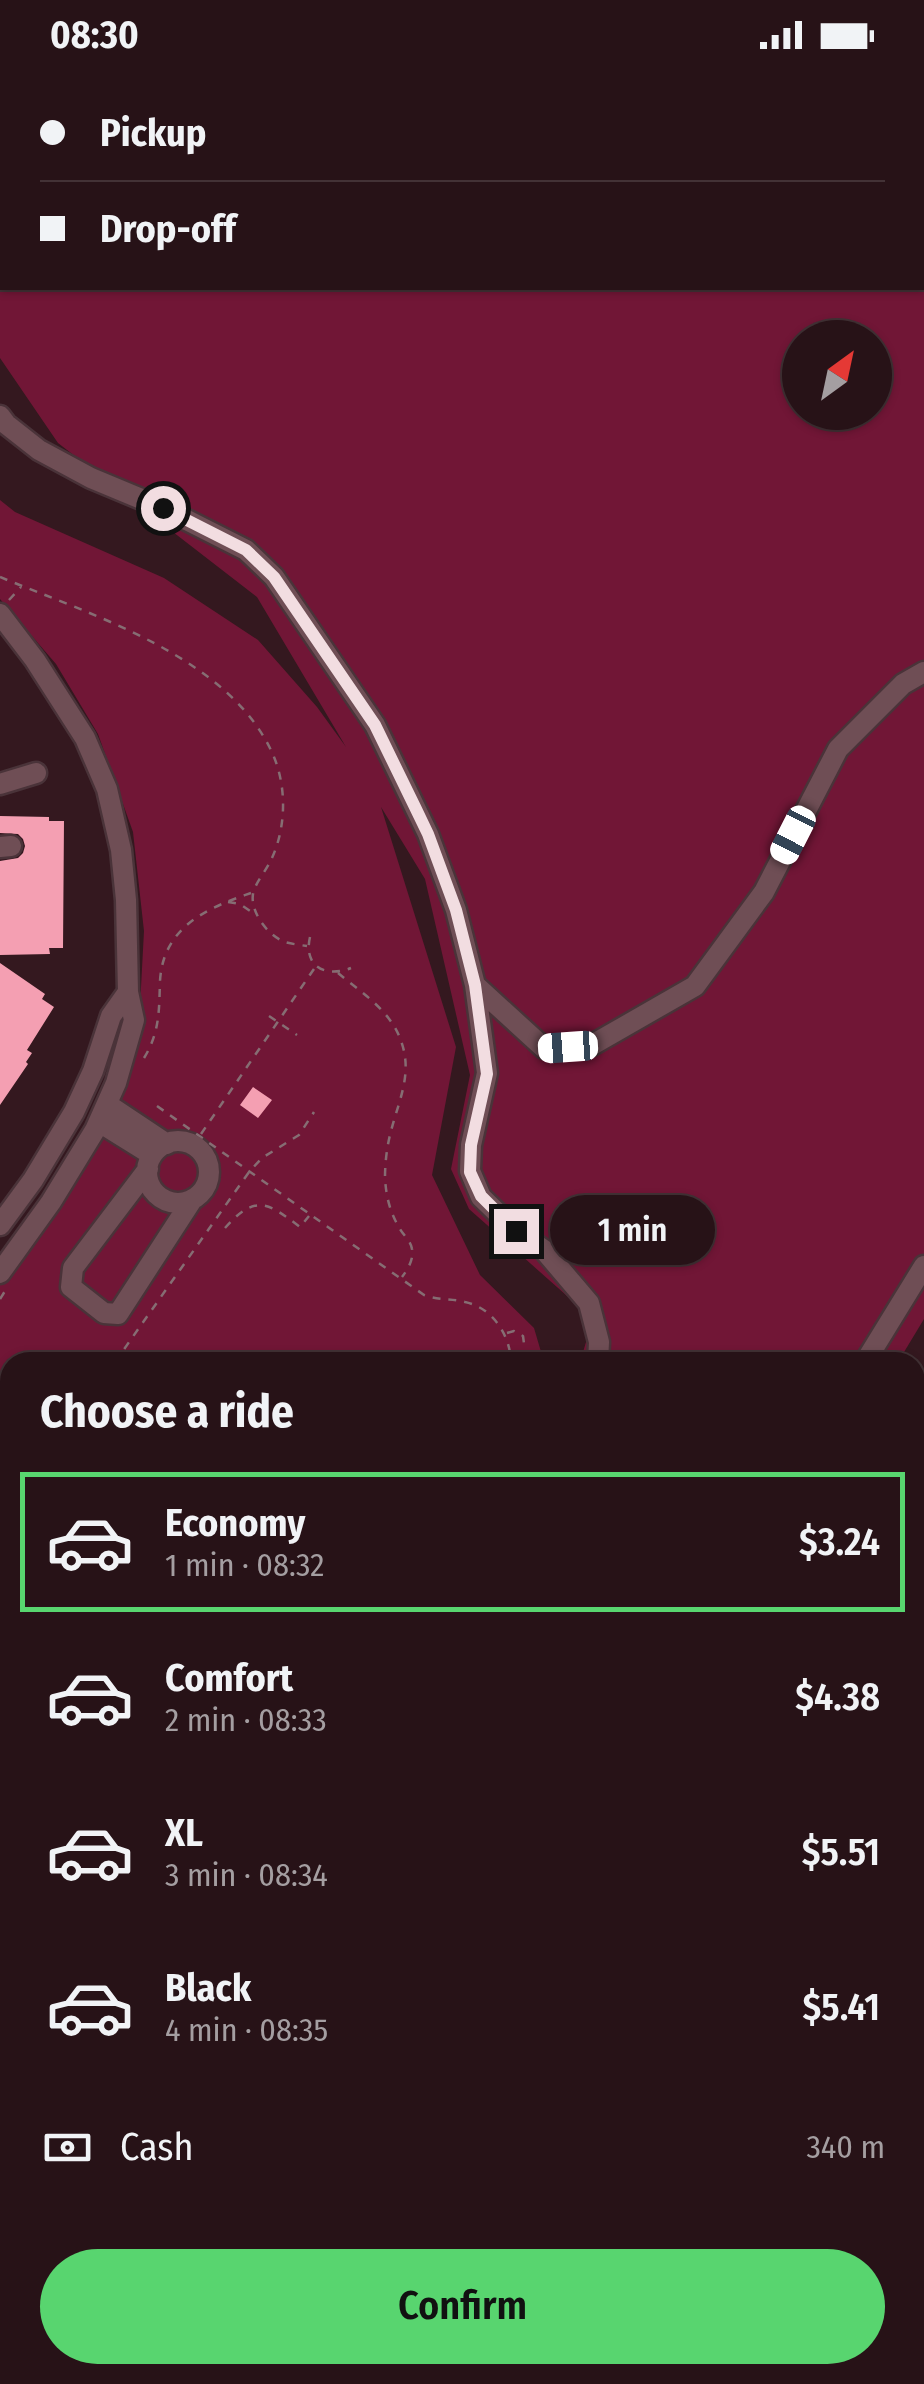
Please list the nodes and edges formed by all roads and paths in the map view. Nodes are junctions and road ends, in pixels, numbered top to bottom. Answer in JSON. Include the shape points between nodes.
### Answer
{"nodes":[{"id":1,"x":0,"y":416,"type":"edge"},
{"id":2,"x":0,"y":577,"type":"edge"},
{"id":3,"x":0,"y":614,"type":"edge"},
{"id":4,"x":924,"y":672,"type":"edge"},
{"id":5,"x":36,"y":772,"type":"dead end"},
{"id":6,"x":0,"y":784,"type":"edge"},
{"id":7,"x":226,"y":902,"type":"dead end"},
{"id":8,"x":258,"y":917,"type":"junction"},
{"id":9,"x":310,"y":937,"type":"dead end"},
{"id":10,"x":308,"y":946,"type":"junction"},
{"id":11,"x":316,"y":966,"type":"junction"},
{"id":12,"x":350,"y":968,"type":"dead end"},
{"id":13,"x":338,"y":973,"type":"junction"},
{"id":14,"x":475,"y":985,"type":"junction"},
{"id":15,"x":128,"y":992,"type":"junction"},
{"id":16,"x":269,"y":1016,"type":"dead end"},
{"id":17,"x":278,"y":1022,"type":"junction"},
{"id":18,"x":296,"y":1035,"type":"dead end"},
{"id":19,"x":157,"y":1106,"type":"dead end"},
{"id":20,"x":314,"y":1112,"type":"dead end"},
{"id":21,"x":103,"y":1113,"type":"junction"},
{"id":22,"x":199,"y":1136,"type":"junction"},
{"id":23,"x":156,"y":1156,"type":"junction"},
{"id":24,"x":248,"y":1172,"type":"junction"},
{"id":25,"x":192,"y":1200,"type":"junction"},
{"id":26,"x":310,"y":1215,"type":"junction"},
{"id":27,"x":0,"y":1225,"type":"edge"},
{"id":28,"x":226,"y":1228,"type":"dead end"},
{"id":29,"x":924,"y":1266,"type":"edge"},
{"id":30,"x":0,"y":1273,"type":"edge"},
{"id":31,"x":401,"y":1280,"type":"junction"},
{"id":32,"x":505,"y":1333,"type":"junction"},
{"id":33,"x":122,"y":1352,"type":"edge"},
{"id":34,"x":509,"y":1352,"type":"edge"},
{"id":35,"x":524,"y":1352,"type":"edge"},
{"id":36,"x":598,"y":1352,"type":"edge"},
{"id":37,"x":872,"y":1352,"type":"edge"}],
"edges":[{"from":1,"to":14,"type":"street","via":[[39,450],[246,550],[274,577],[375,725],[428,834]]},
{"from":2,"to":8,"type":"path","via":[[161,647],[255,723],[275,760],[283,812],[275,851],[253,893]]},
{"from":3,"to":15,"type":"street","via":[[85,738],[107,789],[123,867]]},
{"from":4,"to":14,"type":"street","via":[[903,684],[838,749],[764,892],[695,986],[592,1045],[544,1048]]},
{"from":5,"to":6,"type":"street"},
{"from":7,"to":8,"type":"path"},
{"from":8,"to":10,"type":"path","via":[[276,937]]},
{"from":9,"to":10,"type":"path"},
{"from":10,"to":11,"type":"path"},
{"from":11,"to":13,"type":"path"},
{"from":11,"to":17,"type":"path"},
{"from":12,"to":13,"type":"path"},
{"from":13,"to":31,"type":"path","via":[[395,1026],[405,1058],[385,1173],[386,1198],[413,1250]]},
{"from":14,"to":36,"type":"street","via":[[487,1074],[470,1172],[481,1196],[544,1250],[589,1303]]},
{"from":15,"to":21,"type":"street","via":[[134,1020]]},
{"from":15,"to":27,"type":"street","via":[[111,1016],[74,1112]]},
{"from":16,"to":17,"type":"path"},
{"from":17,"to":18,"type":"path"},
{"from":17,"to":22,"type":"path"},
{"from":19,"to":22,"type":"path"},
{"from":20,"to":24,"type":"path","via":[[299,1135]]},
{"from":21,"to":23,"type":"street"},
{"from":21,"to":30,"type":"street","via":[[52,1202]]},
{"from":22,"to":24,"type":"path"},
{"from":23,"to":25,"type":"street","via":[[149,1182],[156,1193],[166,1201]]},
{"from":23,"to":25,"type":"street","via":[[178,1141],[200,1150],[210,1171]]},
{"from":23,"to":25,"type":"street","via":[[73,1268],[71,1287],[104,1313],[118,1314]]},
{"from":24,"to":26,"type":"path"},
{"from":24,"to":33,"type":"path"},
{"from":26,"to":28,"type":"path","via":[[300,1227],[272,1206],[254,1205]]},
{"from":26,"to":31,"type":"path"},
{"from":29,"to":37,"type":"street"},
{"from":31,"to":32,"type":"path","via":[[424,1295],[484,1309]]},
{"from":32,"to":34,"type":"path"},
{"from":32,"to":35,"type":"path","via":[[523,1336]]}]}
